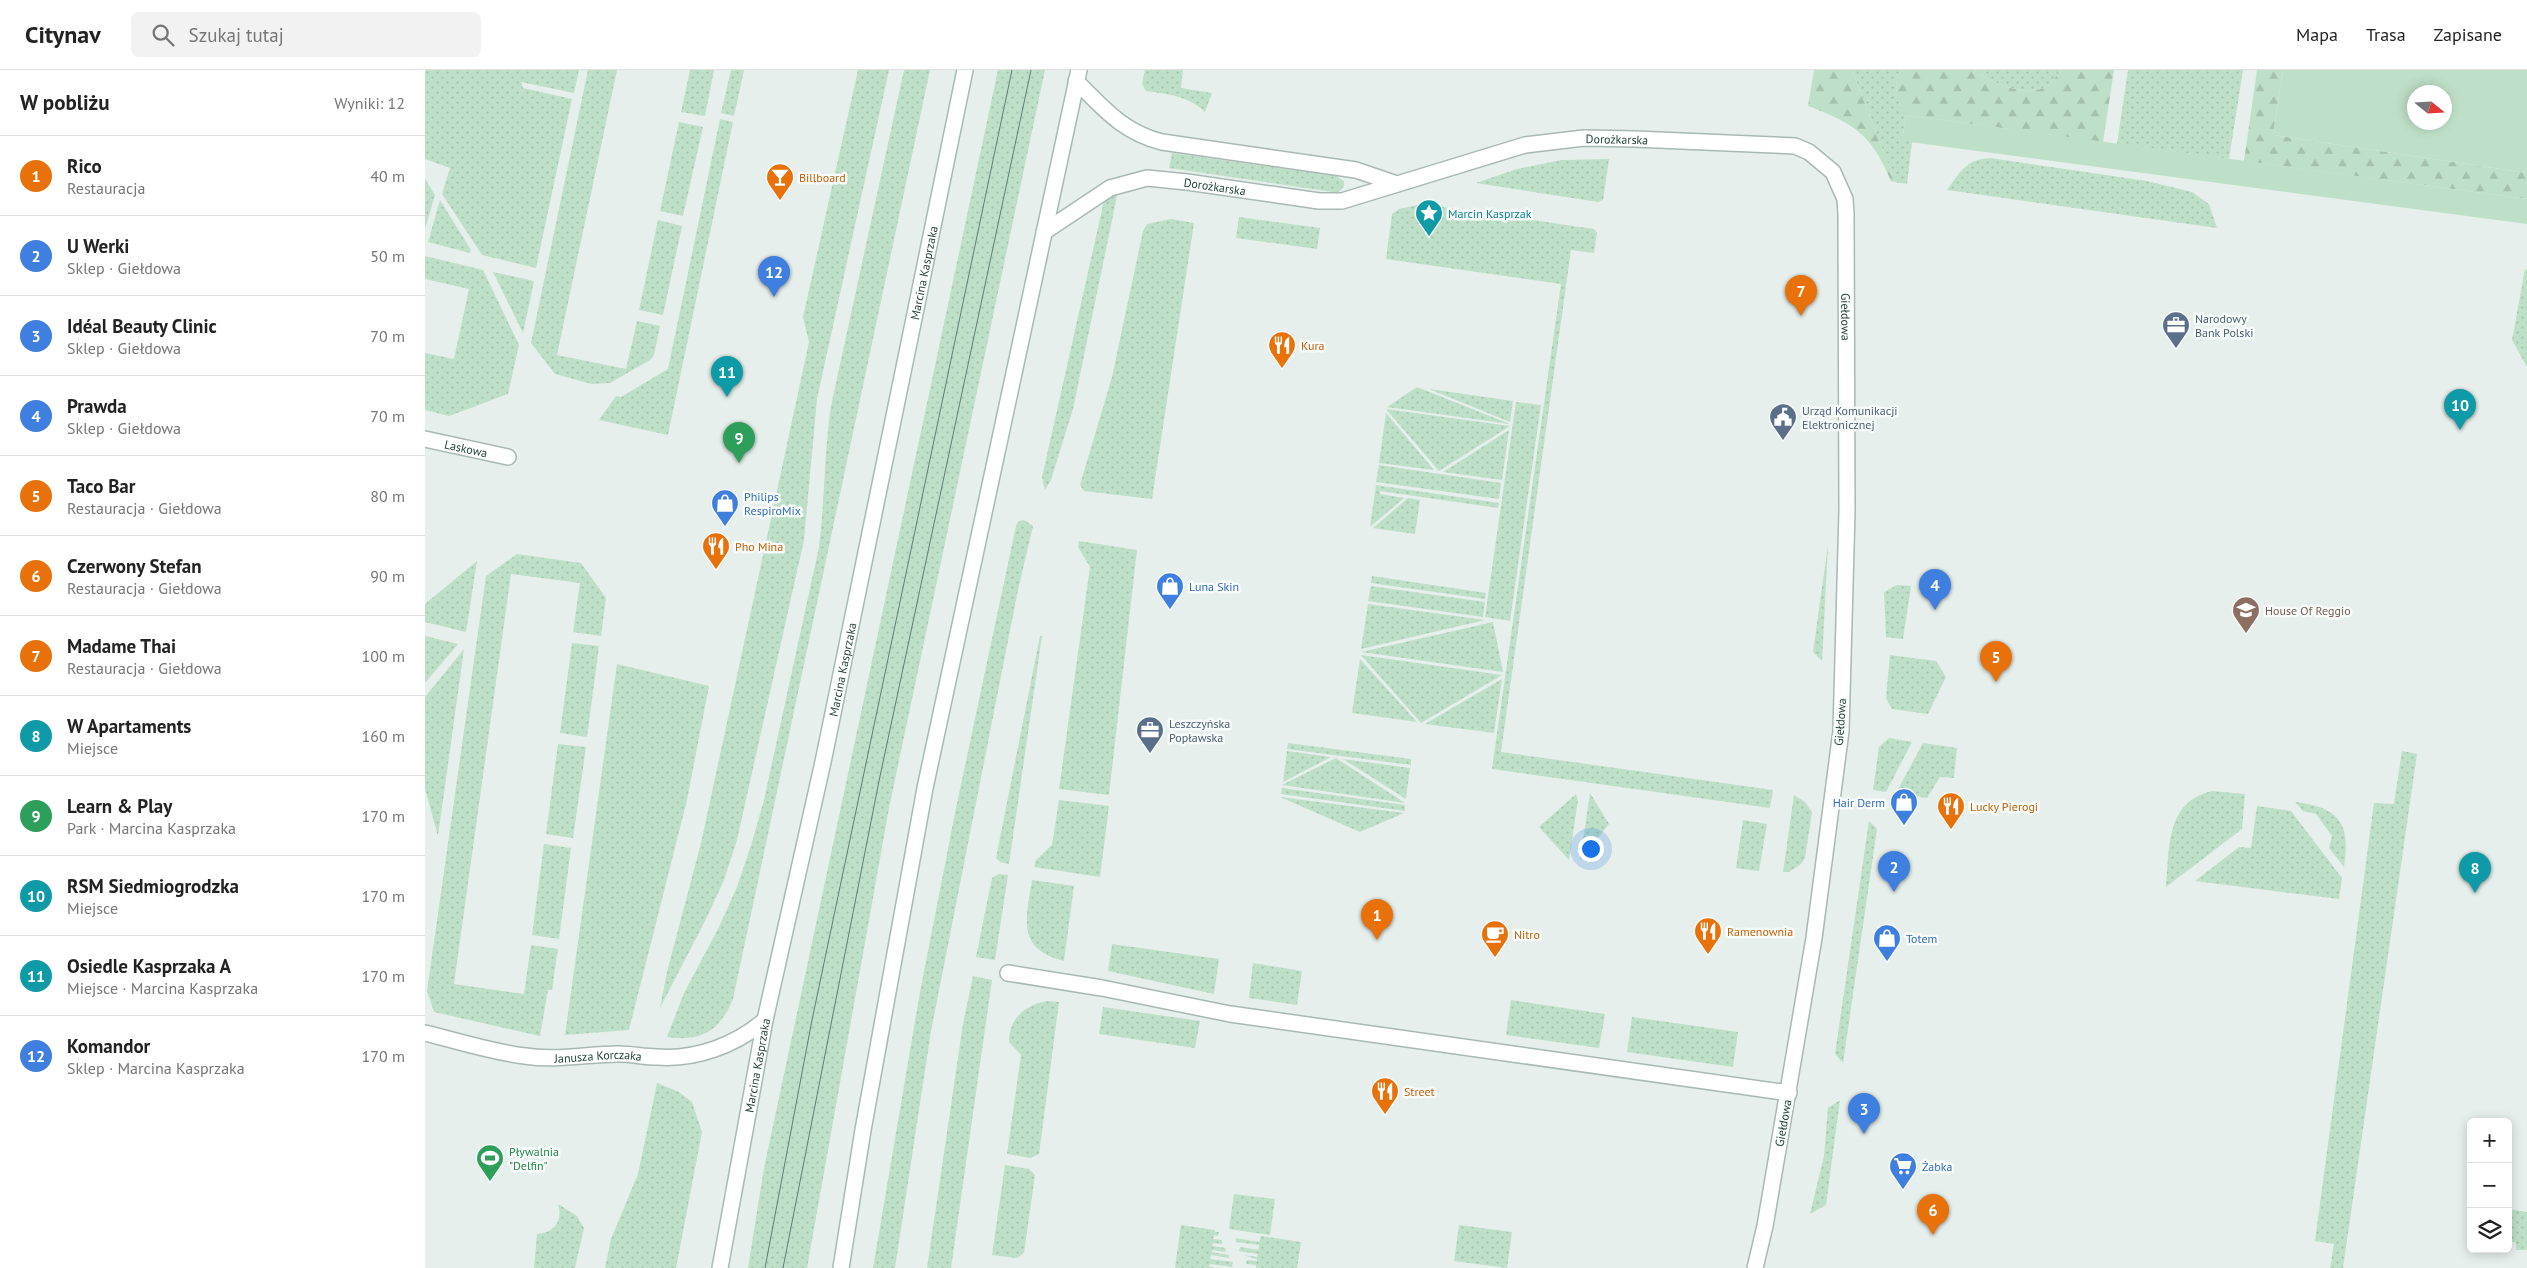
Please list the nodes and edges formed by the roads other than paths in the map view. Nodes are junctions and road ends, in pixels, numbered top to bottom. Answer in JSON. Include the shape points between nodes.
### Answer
{"nodes":[{"id":1,"x":965,"y":70,"type":"edge"},
{"id":2,"x":1078,"y":76,"type":"edge"},
{"id":3,"x":1833,"y":172,"type":"joint"},
{"id":4,"x":1397,"y":184,"type":"junction"},
{"id":5,"x":1044,"y":232,"type":"junction"},
{"id":6,"x":425,"y":438,"type":"edge"},
{"id":7,"x":508,"y":457,"type":"dead end"},
{"id":8,"x":1007,"y":973,"type":"dead end"},
{"id":9,"x":765,"y":1020,"type":"junction"},
{"id":10,"x":425,"y":1033,"type":"edge"},
{"id":11,"x":1789,"y":1093,"type":"junction"},
{"id":12,"x":720,"y":1268,"type":"edge"},
{"id":13,"x":841,"y":1268,"type":"edge"},
{"id":14,"x":1755,"y":1268,"type":"edge"}],
"edges":[{"from":1,"to":9,"type":"street","name":"Marcina Kasprzaka","via":[[827,742]]},
{"from":2,"to":4,"type":"street","via":[[1119,124],[1140,136],[1162,142],[1356,170]]},
{"from":2,"to":5,"type":"street"},
{"from":3,"to":4,"type":"street","name":"Dorożkarska","via":[[1809,152],[1780,144],[1583,138],[1555,140],[1499,152]]},
{"from":3,"to":11,"type":"street","name":"Giełdowa","via":[[1840,184],[1846,214],[1847,511],[1841,731],[1814,938]]},
{"from":4,"to":5,"type":"street","name":"Dorożkarska","via":[[1351,200],[1331,202],[1147,178],[1110,188]]},
{"from":5,"to":13,"type":"street","via":[[925,788]]},
{"from":6,"to":7,"type":"street","name":"Laskowa"},
{"from":8,"to":11,"type":"street","via":[[1103,988],[1230,1014]]},
{"from":9,"to":10,"type":"street","name":"Janusza Korczaka","via":[[750,1034],[731,1043],[692,1056],[669,1058],[620,1054],[551,1058],[525,1056]]},
{"from":9,"to":12,"type":"street","name":"Marcina Kasprzaka"},
{"from":11,"to":14,"type":"street","name":"Giełdowa"}]}
